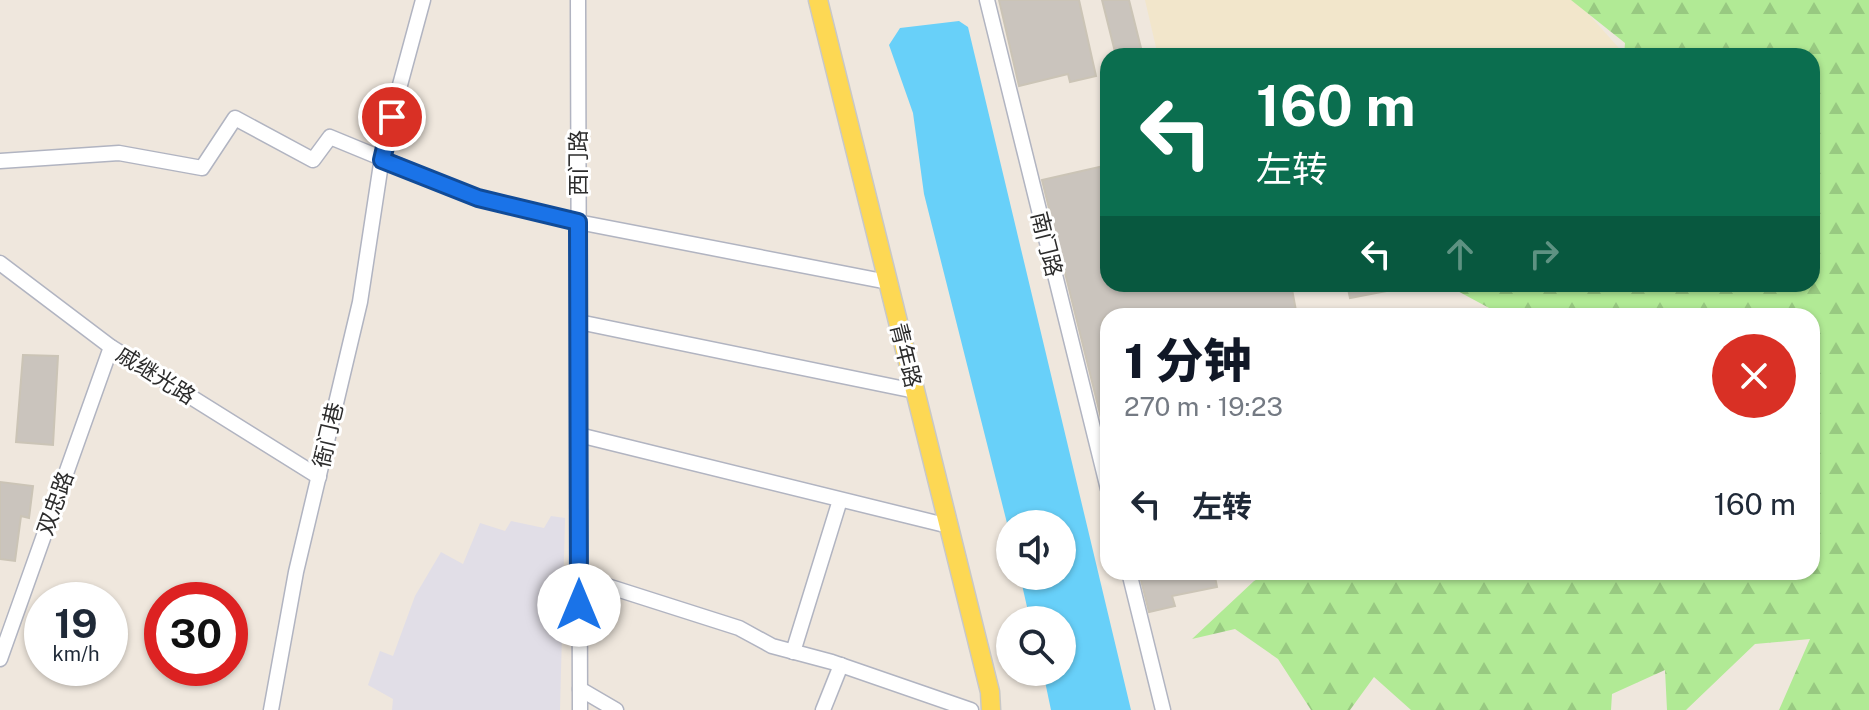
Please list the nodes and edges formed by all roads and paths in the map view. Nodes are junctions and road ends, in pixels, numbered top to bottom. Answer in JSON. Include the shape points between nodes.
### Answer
{"nodes":[{"id":1,"x":423,"y":0,"type":"edge"},
{"id":2,"x":578,"y":0,"type":"edge"},
{"id":3,"x":818,"y":0,"type":"edge"},
{"id":4,"x":987,"y":0,"type":"edge"},
{"id":5,"x":382,"y":160,"type":"junction"},
{"id":6,"x":0,"y":161,"type":"edge"},
{"id":7,"x":578,"y":222,"type":"junction"},
{"id":8,"x":0,"y":263,"type":"edge"},
{"id":9,"x":888,"y":282,"type":"junction"},
{"id":10,"x":579,"y":322,"type":"junction"},
{"id":11,"x":111,"y":347,"type":"junction"},
{"id":12,"x":915,"y":391,"type":"junction"},
{"id":13,"x":579,"y":435,"type":"junction"},
{"id":14,"x":1100,"y":457,"type":"edge"},
{"id":15,"x":319,"y":477,"type":"junction"},
{"id":16,"x":840,"y":500,"type":"junction"},
{"id":17,"x":949,"y":526,"type":"junction"},
{"id":18,"x":579,"y":577,"type":"junction"},
{"id":19,"x":1131,"y":580,"type":"edge"},
{"id":20,"x":793,"y":652,"type":"junction"},
{"id":21,"x":0,"y":659,"type":"edge"},
{"id":22,"x":841,"y":665,"type":"junction"},
{"id":23,"x":580,"y":689,"type":"junction"},
{"id":24,"x":271,"y":710,"type":"edge"},
{"id":25,"x":580,"y":710,"type":"edge"},
{"id":26,"x":616,"y":710,"type":"edge"},
{"id":27,"x":823,"y":710,"type":"edge"},
{"id":28,"x":971,"y":710,"type":"edge"},
{"id":29,"x":991,"y":710,"type":"edge"},
{"id":30,"x":1163,"y":710,"type":"edge"}],
"edges":[{"from":1,"to":5,"type":"street"},
{"from":2,"to":7,"type":"street","name":"西门路"},
{"from":3,"to":9,"type":"main road","name":"青年路"},
{"from":4,"to":14,"type":"street","name":"南门路"},
{"from":5,"to":6,"type":"street","via":[[330,137],[313,160],[235,118],[202,168],[119,153]]},
{"from":5,"to":7,"type":"street","via":[[478,198]]},
{"from":5,"to":15,"type":"street","name":"衙门巷","via":[[360,302]]},
{"from":7,"to":9,"type":"street"},
{"from":7,"to":10,"type":"street","name":"西门路"},
{"from":8,"to":11,"type":"street","name":"戚继光路"},
{"from":9,"to":12,"type":"main road","name":"青年路"},
{"from":10,"to":12,"type":"street"},
{"from":10,"to":13,"type":"street","name":"西门路"},
{"from":11,"to":15,"type":"street","name":"戚继光路"},
{"from":11,"to":21,"type":"street","name":"双忠路"},
{"from":12,"to":17,"type":"main road","name":"青年路"},
{"from":13,"to":16,"type":"street"},
{"from":13,"to":18,"type":"street","name":"西门路"},
{"from":15,"to":24,"type":"street","name":"衙门巷"},
{"from":16,"to":17,"type":"street"},
{"from":16,"to":20,"type":"street"},
{"from":17,"to":29,"type":"main road","name":"青年路"},
{"from":18,"to":20,"type":"street","via":[[739,628]]},
{"from":18,"to":23,"type":"street","name":"西门路"},
{"from":19,"to":30,"type":"street"},
{"from":20,"to":22,"type":"street"},
{"from":22,"to":27,"type":"street"},
{"from":22,"to":28,"type":"street"},
{"from":23,"to":25,"type":"street","name":"西门路"},
{"from":23,"to":26,"type":"street"}]}
